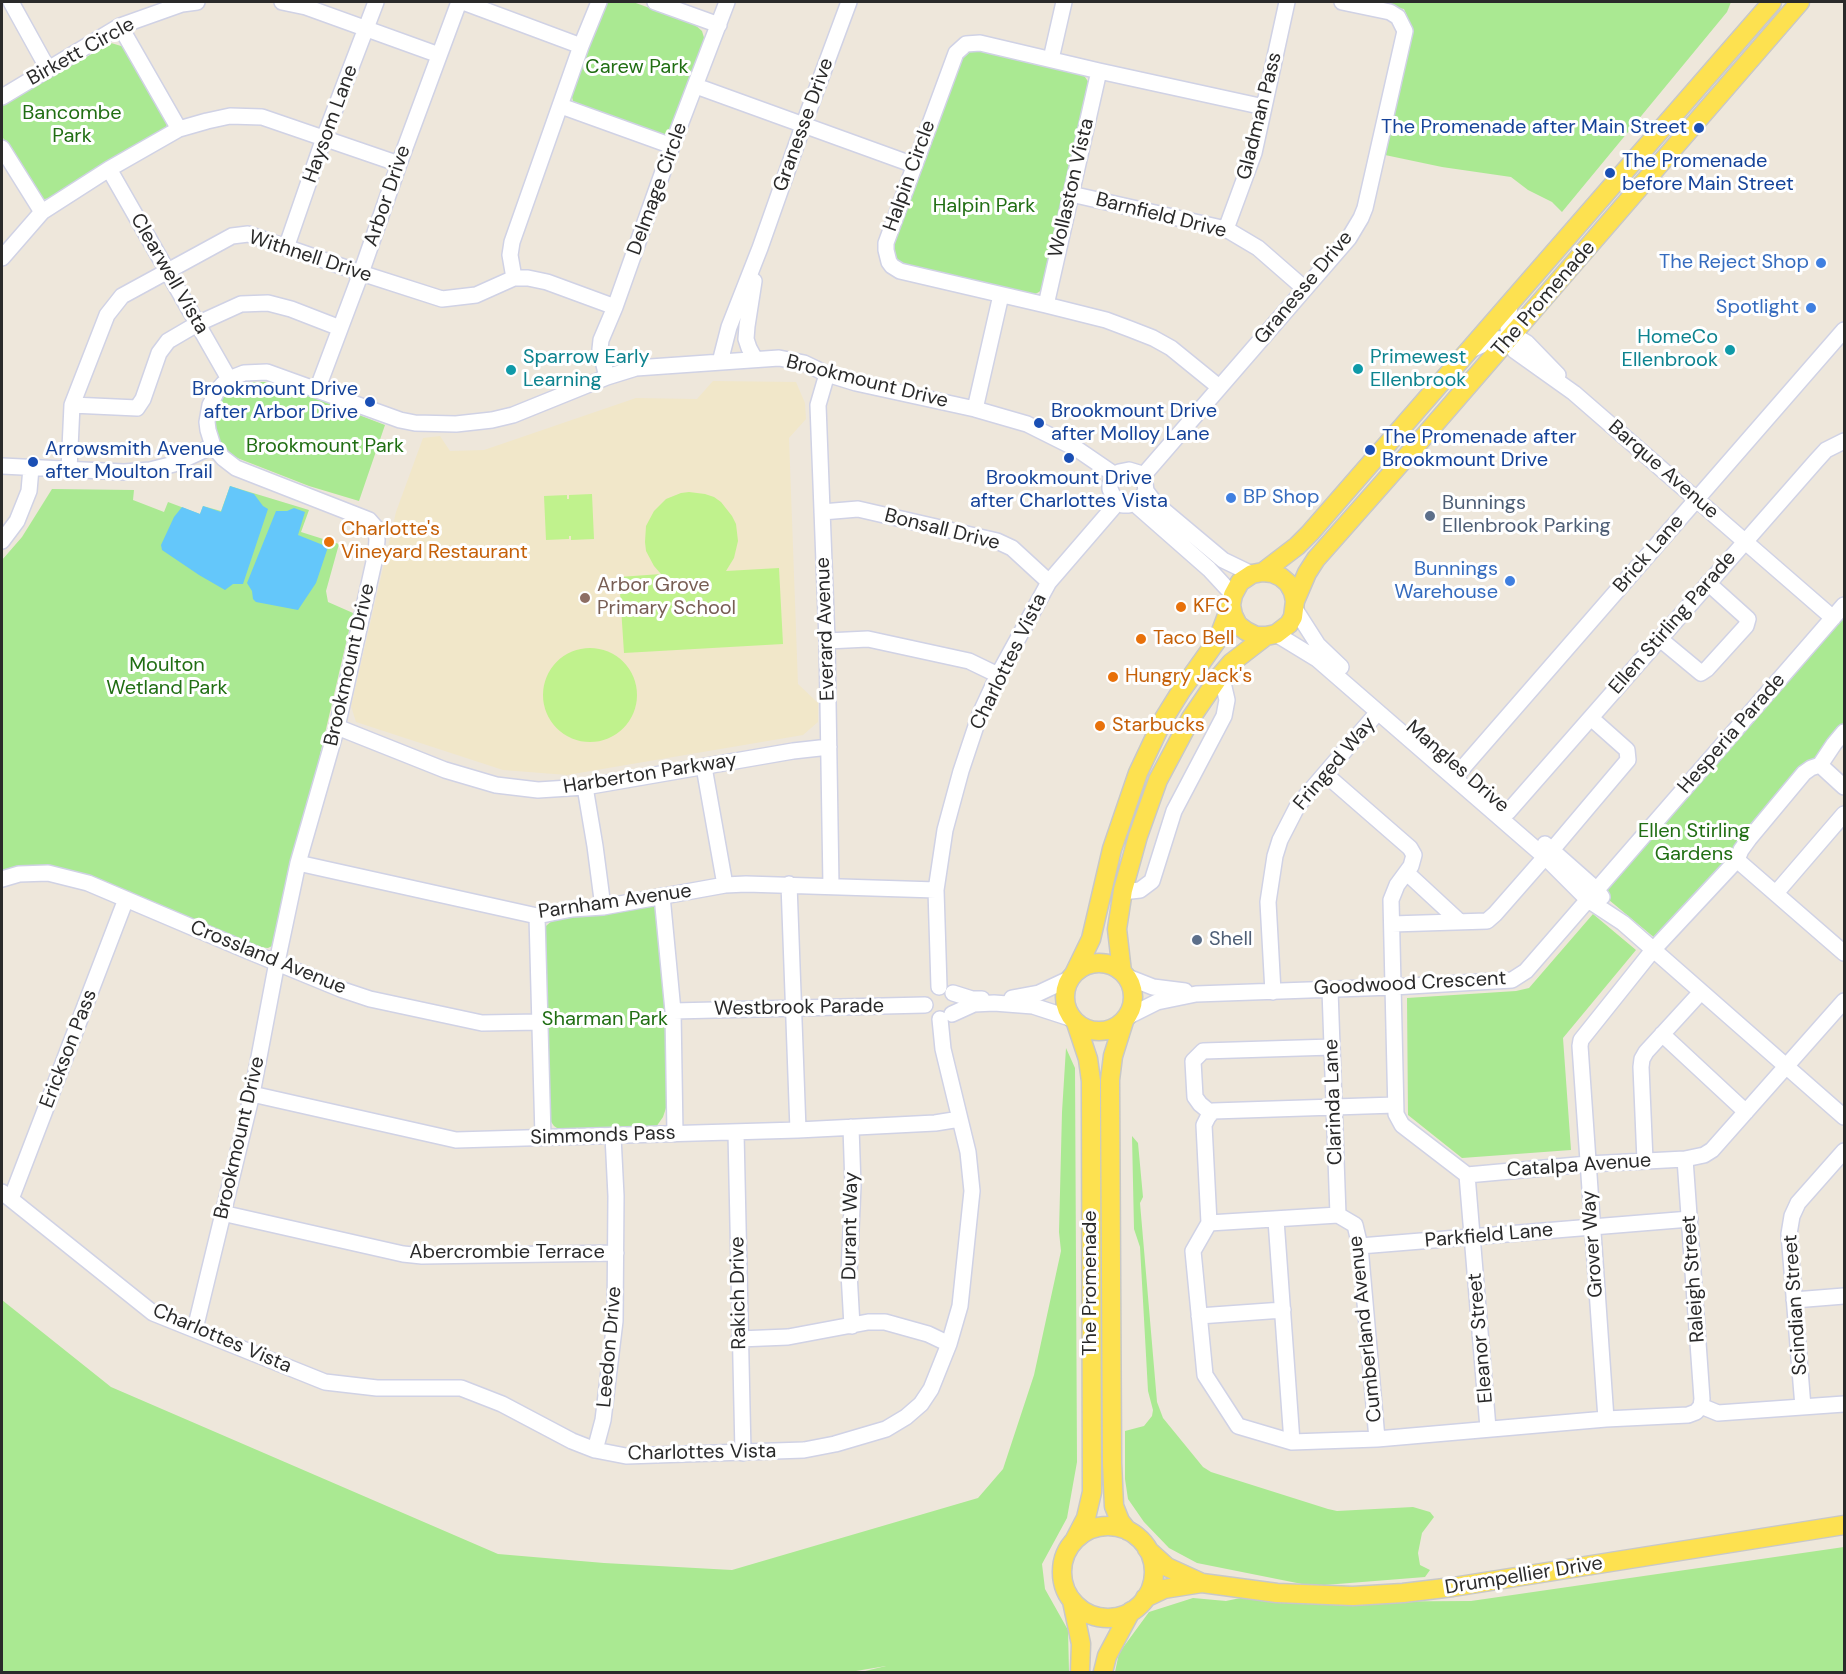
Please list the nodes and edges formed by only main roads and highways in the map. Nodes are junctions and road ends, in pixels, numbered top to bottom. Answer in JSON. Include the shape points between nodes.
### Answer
{"nodes":[{"id":1,"x":1772,"y":2,"type":"edge"},
{"id":2,"x":1800,"y":2,"type":"edge"},
{"id":3,"x":1258,"y":573,"type":"junction"},
{"id":4,"x":1232,"y":600,"type":"junction"},
{"id":5,"x":1295,"y":605,"type":"junction"},
{"id":6,"x":1271,"y":635,"type":"junction"},
{"id":7,"x":1123,"y":974,"type":"junction"},
{"id":8,"x":1072,"y":976,"type":"junction"},
{"id":9,"x":1125,"y":1019,"type":"junction"},
{"id":10,"x":1074,"y":1021,"type":"junction"},
{"id":11,"x":1845,"y":1525,"type":"edge"},
{"id":12,"x":1128,"y":1531,"type":"junction"},
{"id":13,"x":1074,"y":1541,"type":"junction"},
{"id":14,"x":1147,"y":1549,"type":"junction"},
{"id":15,"x":1202,"y":1584,"type":"junction"},
{"id":16,"x":1145,"y":1598,"type":"junction"},
{"id":17,"x":1072,"y":1601,"type":"junction"},
{"id":18,"x":1131,"y":1611,"type":"junction"},
{"id":19,"x":1080,"y":1672,"type":"edge"},
{"id":20,"x":1103,"y":1672,"type":"edge"}],
"edges":[{"from":1,"to":3,"type":"main road","name":"The Promenade","via":[[1310,533]]},
{"from":2,"to":5,"type":"main road","name":"The Promenade","via":[[1316,559]]},
{"from":3,"to":4,"type":"main road","via":[[1240,582]]},
{"from":3,"to":5,"type":"main road","via":[[1281,577],[1288,584]]},
{"from":4,"to":6,"type":"main road","via":[[1238,625],[1256,636]]},
{"from":4,"to":8,"type":"main road","via":[[1218,639],[1163,720],[1138,773],[1112,849],[1091,939]]},
{"from":5,"to":6,"type":"main road","via":[[1289,624]]},
{"from":6,"to":7,"type":"main road","via":[[1244,652],[1219,677],[1191,718],[1158,780],[1122,892],[1118,929]]},
{"from":7,"to":8,"type":"main road","via":[[1109,965],[1095,964]]},
{"from":7,"to":9,"type":"main road","via":[[1133,998]]},
{"from":8,"to":10,"type":"main road","via":[[1065,996]]},
{"from":9,"to":10,"type":"main road","via":[[1103,1031],[1088,1030]]},
{"from":9,"to":12,"type":"main road","name":"The Promenade","via":[[1110,1080],[1112,1464],[1114,1506]]},
{"from":10,"to":13,"type":"main road","name":"The Promenade","via":[[1087,1053],[1090,1075],[1092,1492],[1086,1518]]},
{"from":11,"to":15,"type":"main road","name":"Drumpellier Drive","via":[[1412,1592],[1302,1595]]},
{"from":12,"to":13,"type":"main road","via":[[1096,1528]]},
{"from":12,"to":14,"type":"main road"},
{"from":13,"to":17,"type":"main road","via":[[1062,1571]]},
{"from":14,"to":15,"type":"main road","name":"Drumpellier Drive","via":[[1167,1567]]},
{"from":14,"to":16,"type":"main road","via":[[1153,1574]]},
{"from":15,"to":16,"type":"main road","name":"Drumpellier Drive","via":[[1164,1589]]},
{"from":16,"to":18,"type":"main road"},
{"from":17,"to":18,"type":"main road","via":[[1100,1617]]},
{"from":17,"to":19,"type":"main road","via":[[1081,1644]]},
{"from":18,"to":20,"type":"main road","via":[[1107,1656]]}]}
